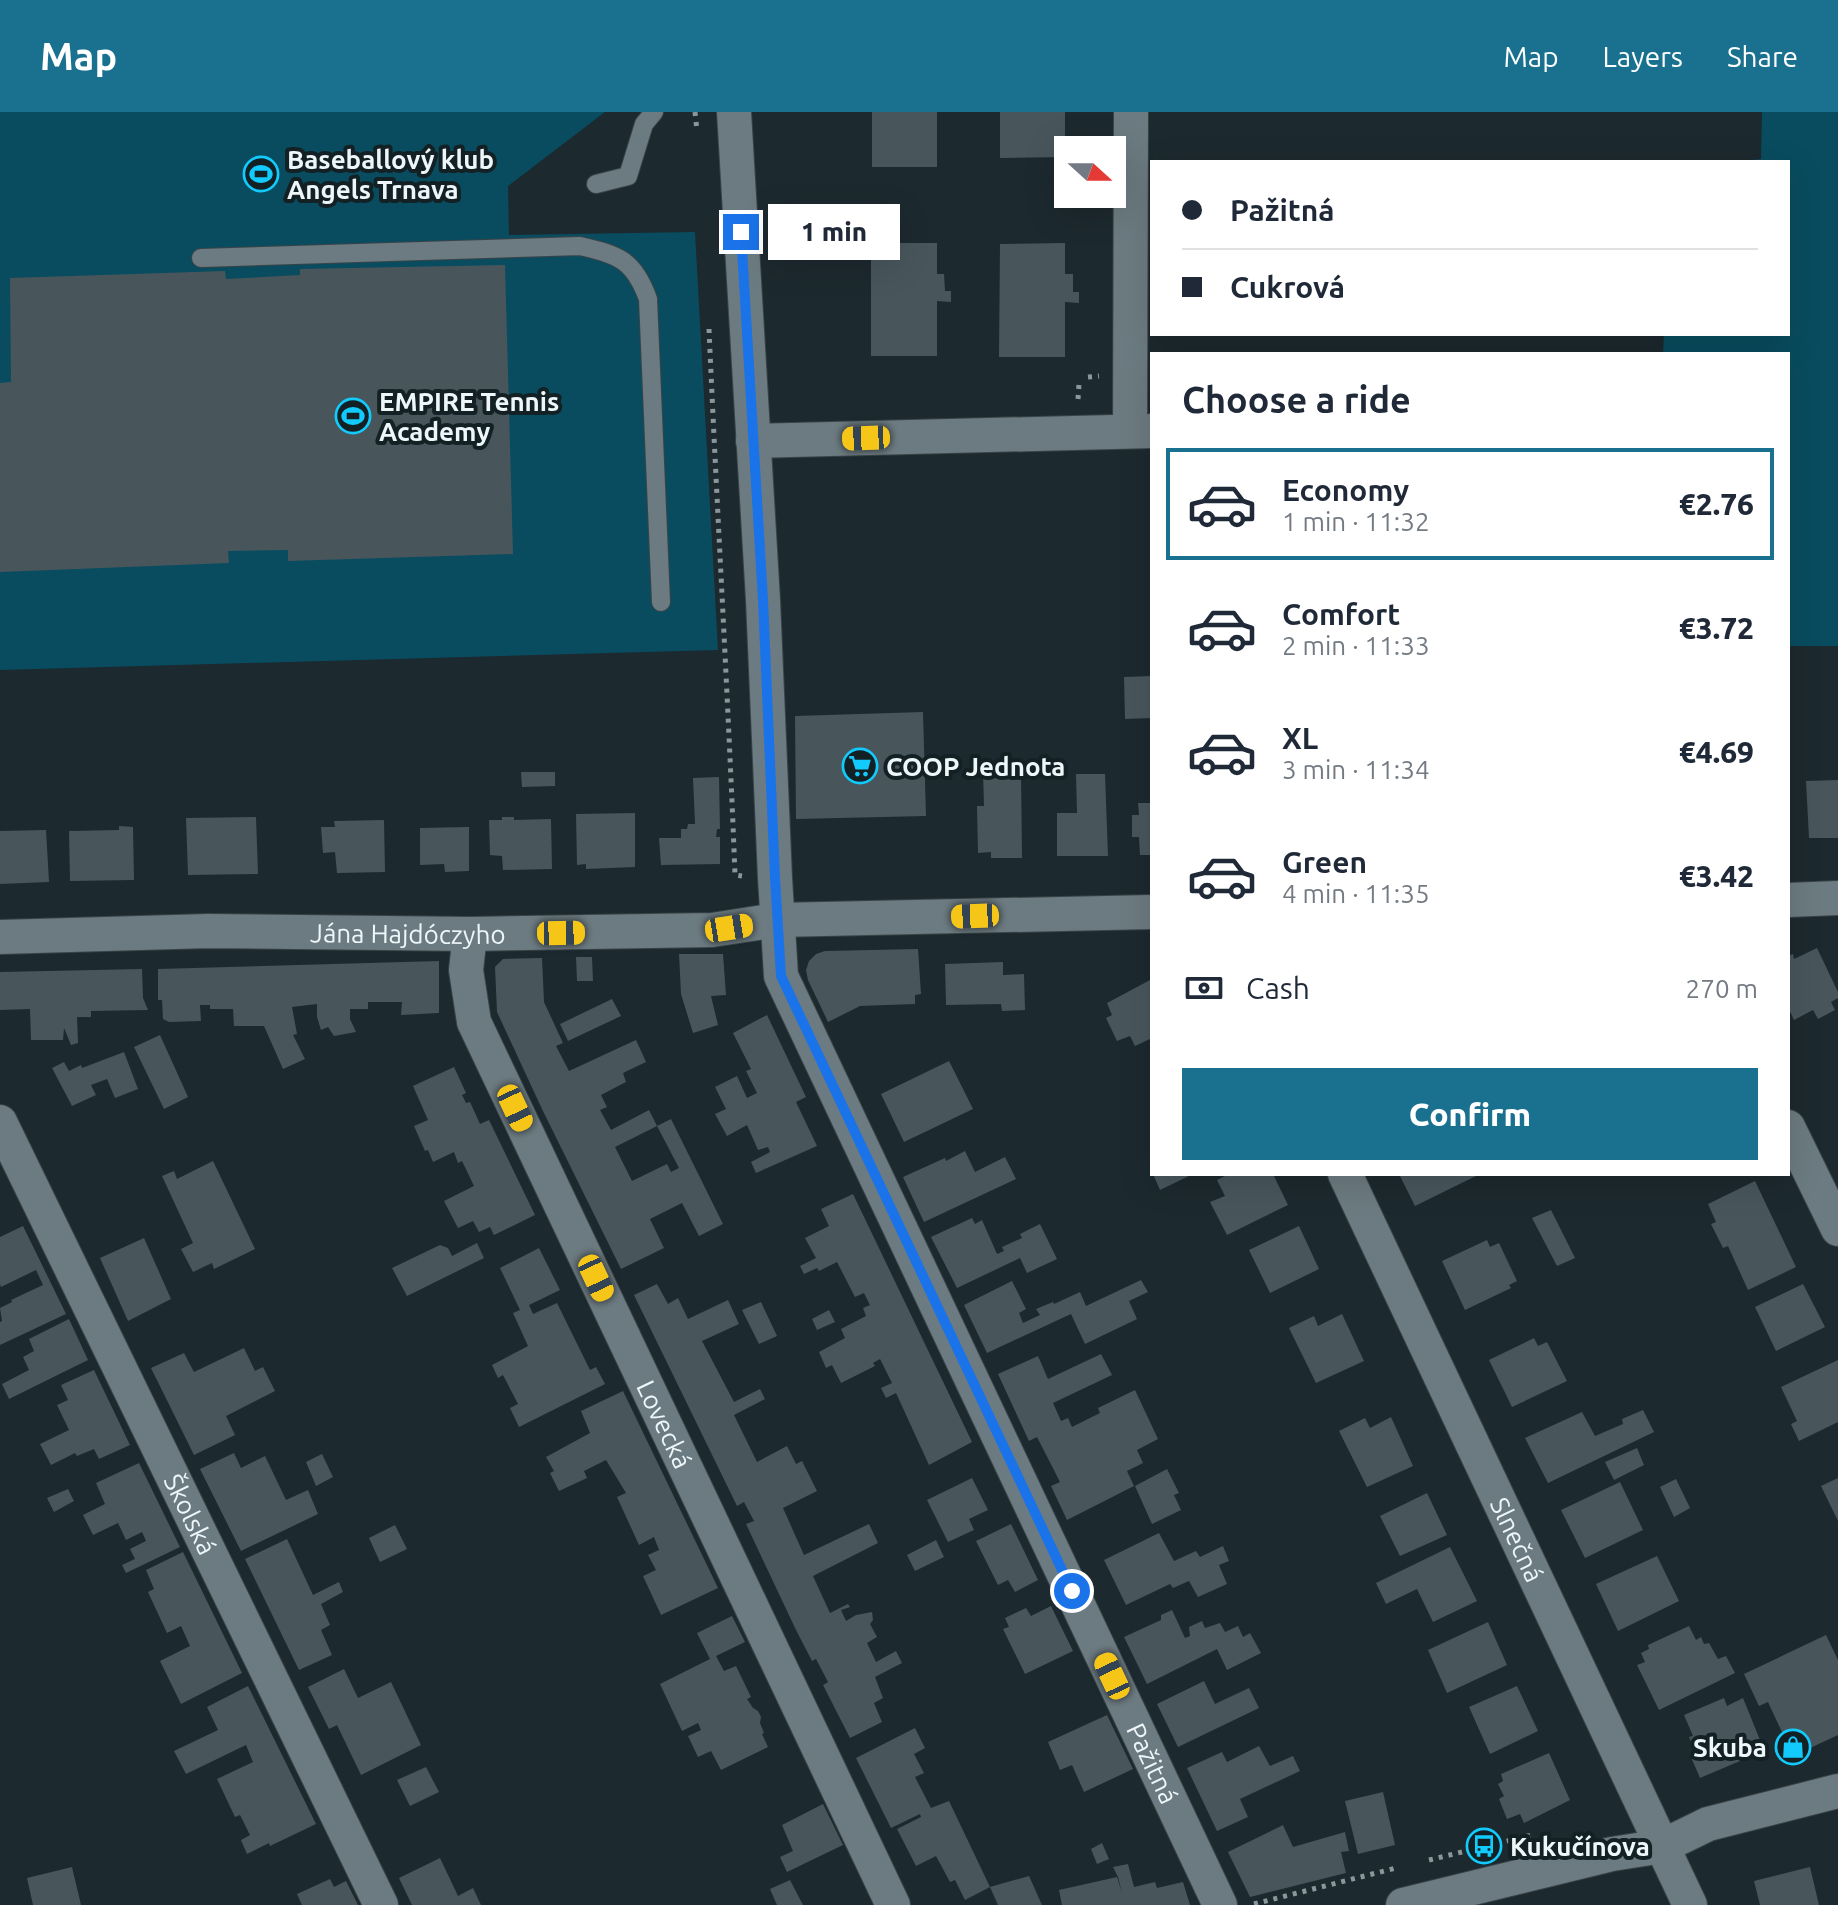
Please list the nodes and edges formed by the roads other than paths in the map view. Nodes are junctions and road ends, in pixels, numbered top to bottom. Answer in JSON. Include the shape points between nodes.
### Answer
{"nodes":[{"id":1,"x":654,"y":112,"type":"edge"},
{"id":2,"x":734,"y":112,"type":"edge"},
{"id":3,"x":1131,"y":112,"type":"edge"},
{"id":4,"x":596,"y":184,"type":"dead end"},
{"id":5,"x":201,"y":258,"type":"dead end"},
{"id":6,"x":1141,"y":431,"type":"edge"},
{"id":7,"x":753,"y":441,"type":"junction"},
{"id":8,"x":661,"y":602,"type":"dead end"},
{"id":9,"x":1838,"y":898,"type":"edge"},
{"id":10,"x":1790,"y":900,"type":"edge"},
{"id":11,"x":1150,"y":912,"type":"edge"},
{"id":12,"x":777,"y":920,"type":"junction"},
{"id":13,"x":470,"y":934,"type":"junction"},
{"id":14,"x":0,"y":937,"type":"edge"},
{"id":15,"x":0,"y":1122,"type":"edge"},
{"id":16,"x":1790,"y":1131,"type":"edge"},
{"id":17,"x":1346,"y":1176,"type":"edge"},
{"id":18,"x":1838,"y":1229,"type":"edge"},
{"id":19,"x":1838,"y":1791,"type":"edge"},
{"id":20,"x":1663,"y":1846,"type":"junction"},
{"id":21,"x":381,"y":1905,"type":"edge"},
{"id":22,"x":893,"y":1905,"type":"edge"},
{"id":23,"x":1220,"y":1905,"type":"edge"},
{"id":24,"x":1403,"y":1905,"type":"edge"},
{"id":25,"x":1690,"y":1905,"type":"edge"}],
"edges":[{"from":1,"to":4,"type":"lane","via":[[644,124],[628,176]]},
{"from":2,"to":7,"type":"street","name":"Pažitná"},
{"from":3,"to":6,"type":"street"},
{"from":5,"to":8,"type":"lane","via":[[580,246],[626,263],[641,278],[648,299]]},
{"from":6,"to":7,"type":"street"},
{"from":7,"to":12,"type":"street","name":"Pažitná"},
{"from":9,"to":10,"type":"street"},
{"from":11,"to":12,"type":"street","name":"Jána Hajdóczyho"},
{"from":12,"to":13,"type":"street","name":"Jána Hajdóczyho","via":[[712,930]]},
{"from":12,"to":23,"type":"street","name":"Pažitná","via":[[781,976]]},
{"from":13,"to":14,"type":"street","name":"Jána Hajdóczyho","via":[[209,931]]},
{"from":13,"to":22,"type":"street","name":"Lovecká","via":[[466,970],[474,1022]]},
{"from":15,"to":21,"type":"street","name":"Školská"},
{"from":16,"to":18,"type":"street"},
{"from":17,"to":20,"type":"street","name":"Slnečná"},
{"from":19,"to":20,"type":"street","via":[[1708,1824]]},
{"from":20,"to":24,"type":"street"},
{"from":20,"to":25,"type":"street","name":"Slnečná"}]}
